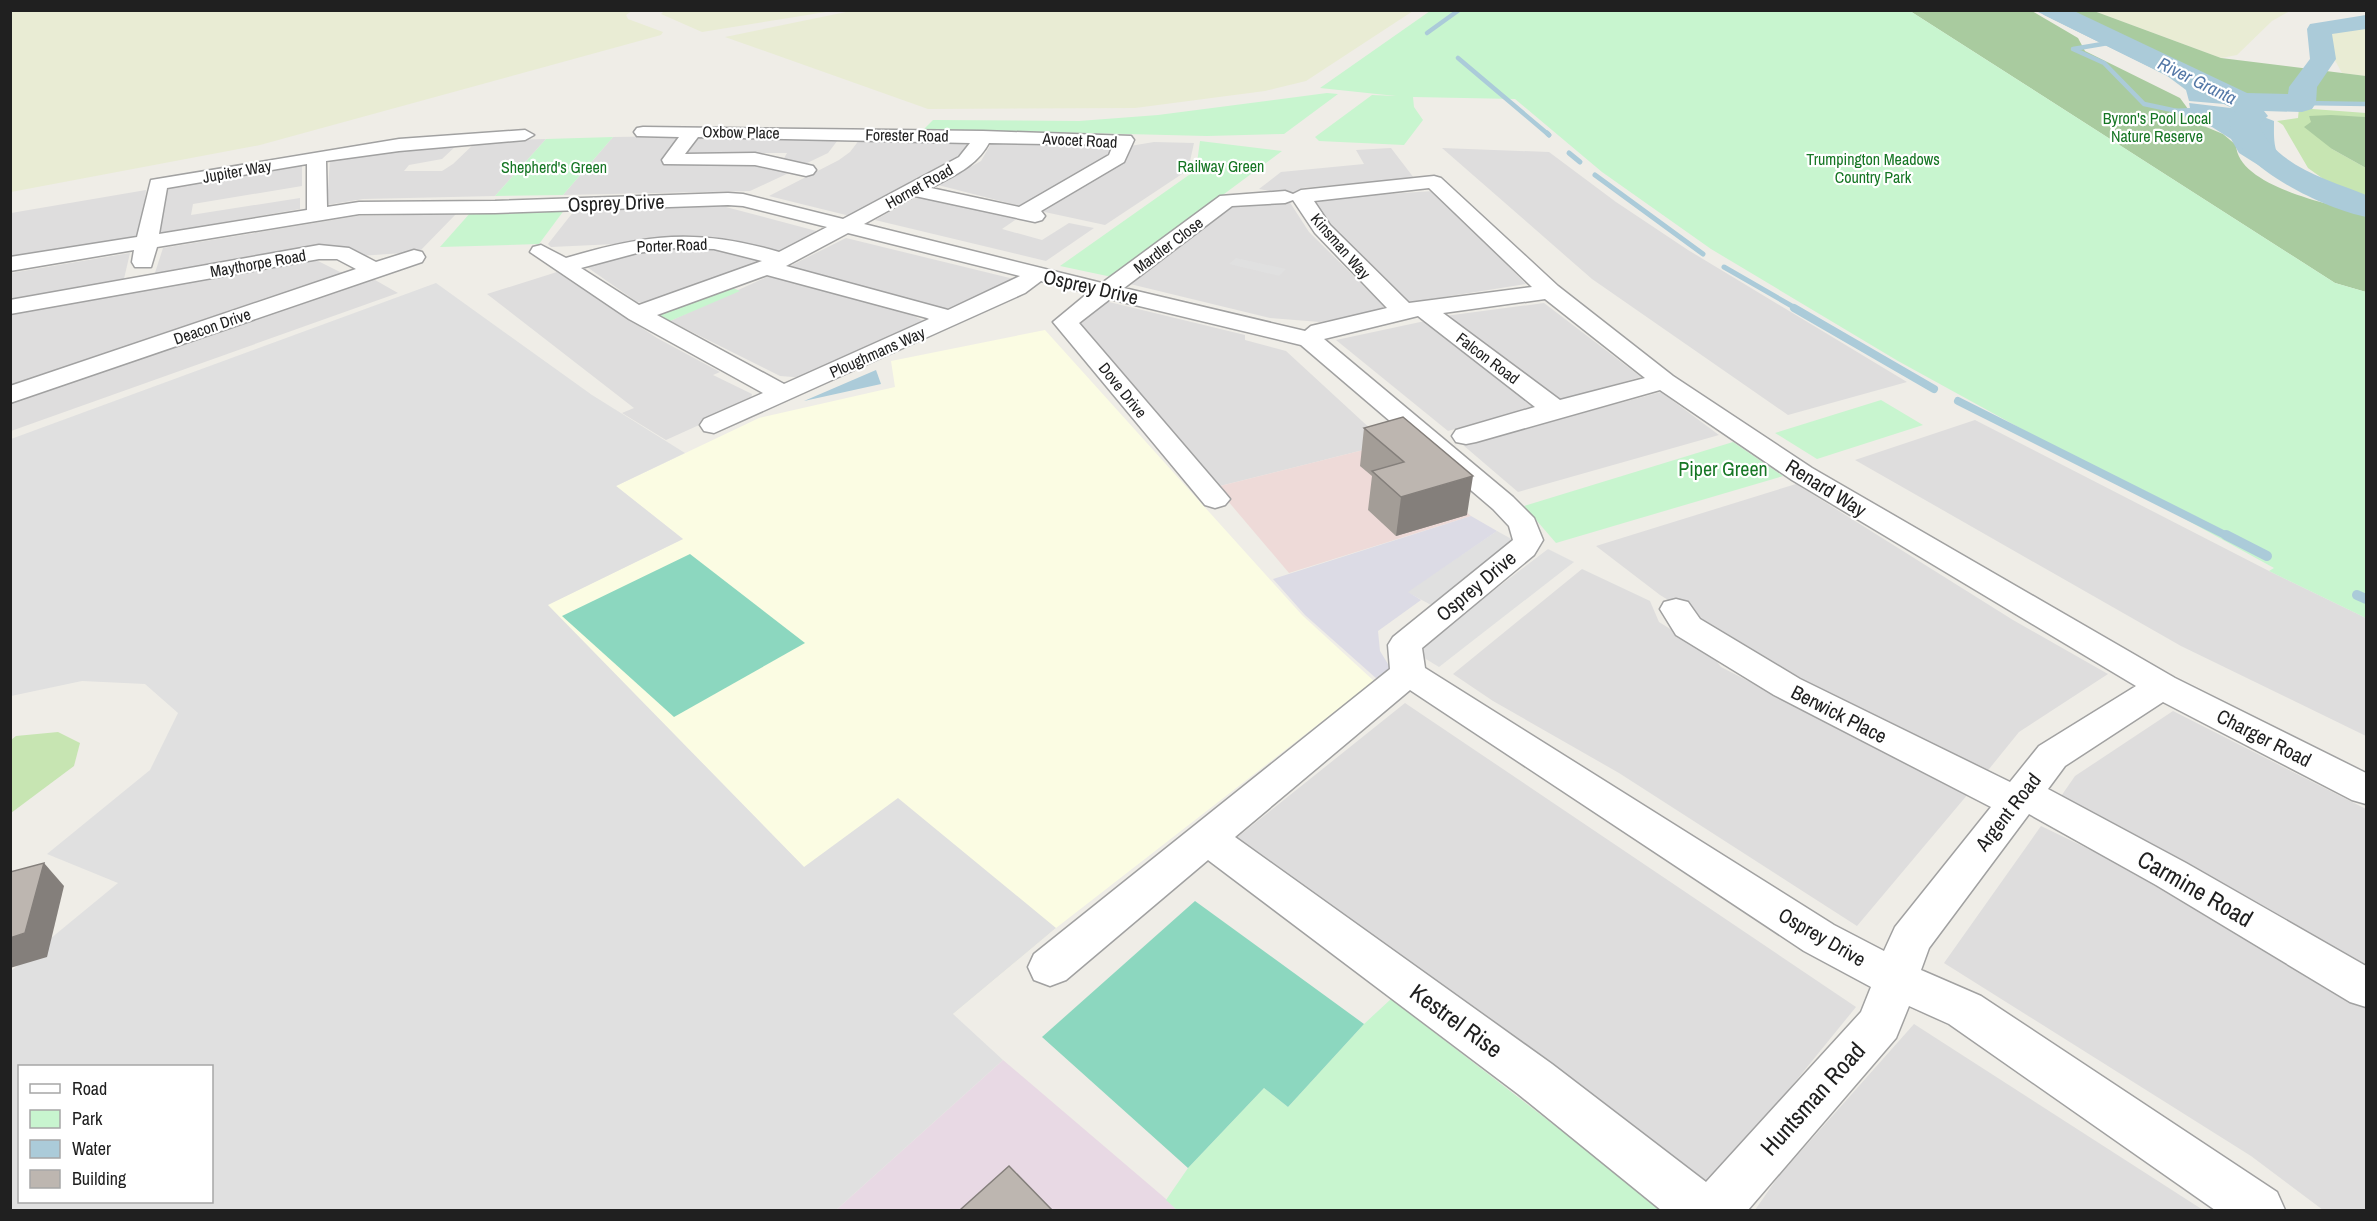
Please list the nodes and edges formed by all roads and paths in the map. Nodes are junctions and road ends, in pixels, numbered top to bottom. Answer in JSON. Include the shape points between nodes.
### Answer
{"nodes":[{"id":1,"x":643,"y":132,"type":"dead end"},
{"id":2,"x":693,"y":132,"type":"junction"},
{"id":3,"x":853,"y":134,"type":"junction"},
{"id":4,"x":525,"y":135,"type":"dead end"},
{"id":5,"x":983,"y":136,"type":"junction"},
{"id":6,"x":316,"y":157,"type":"junction"},
{"id":7,"x":822,"y":162,"type":"junction"},
{"id":8,"x":1434,"y":182,"type":"joint"},
{"id":9,"x":914,"y":190,"type":"junction"},
{"id":10,"x":1286,"y":197,"type":"dead end"},
{"id":11,"x":743,"y":200,"type":"junction"},
{"id":12,"x":317,"y":214,"type":"junction"},
{"id":13,"x":845,"y":226,"type":"junction"},
{"id":14,"x":147,"y":242,"type":"junction"},
{"id":15,"x":541,"y":252,"type":"dead end"},
{"id":16,"x":414,"y":257,"type":"dead end"},
{"id":17,"x":10,"y":264,"type":"edge"},
{"id":18,"x":774,"y":264,"type":"junction"},
{"id":19,"x":563,"y":266,"type":"junction"},
{"id":20,"x":374,"y":270,"type":"junction"},
{"id":21,"x":1037,"y":274,"type":"junction"},
{"id":22,"x":139,"y":285,"type":"junction"},
{"id":23,"x":1108,"y":290,"type":"junction"},
{"id":24,"x":1550,"y":291,"type":"junction"},
{"id":25,"x":10,"y":307,"type":"edge"},
{"id":26,"x":1412,"y":309,"type":"junction"},
{"id":27,"x":637,"y":314,"type":"junction"},
{"id":28,"x":949,"y":319,"type":"junction"},
{"id":29,"x":1309,"y":339,"type":"junction"},
{"id":30,"x":1664,"y":381,"type":"junction"},
{"id":31,"x":10,"y":394,"type":"edge"},
{"id":32,"x":784,"y":394,"type":"junction"},
{"id":33,"x":1555,"y":409,"type":"junction"},
{"id":34,"x":714,"y":425,"type":"dead end"},
{"id":35,"x":1466,"y":436,"type":"dead end"},
{"id":36,"x":1215,"y":499,"type":"dead end"},
{"id":37,"x":1676,"y":609,"type":"dead end"},
{"id":38,"x":1408,"y":673,"type":"junction"},
{"id":39,"x":2162,"y":686,"type":"junction"},
{"id":40,"x":2367,"y":790,"type":"edge"},
{"id":41,"x":2019,"y":797,"type":"junction"},
{"id":42,"x":1206,"y":840,"type":"junction"},
{"id":43,"x":1050,"y":967,"type":"dead end"},
{"id":44,"x":1898,"y":980,"type":"junction"},
{"id":45,"x":2367,"y":988,"type":"edge"},
{"id":46,"x":1701,"y":1210,"type":"edge"},
{"id":47,"x":1715,"y":1210,"type":"edge"},
{"id":48,"x":2259,"y":1210,"type":"edge"}],
"edges":[{"from":1,"to":2,"type":"street"},
{"from":2,"to":3,"type":"street","name":"Oxbow Place"},
{"from":2,"to":7,"type":"street","name":"Oxbow Place","via":[[671,160]]},
{"from":3,"to":5,"type":"street","name":"Forester Road"},
{"from":3,"to":7,"type":"street","name":"Forester Road"},
{"from":4,"to":6,"type":"street","name":"Jupiter Way"},
{"from":5,"to":9,"type":"street","name":"Hornet Road","via":[[973,155]]},
{"from":5,"to":9,"type":"street","name":"Avocet Road","via":[[1125,140],[1117,158],[1029,214]]},
{"from":6,"to":12,"type":"street"},
{"from":6,"to":14,"type":"street","name":"Jupiter Way","via":[[158,184]]},
{"from":7,"to":11,"type":"street","name":"Forester Road"},
{"from":8,"to":24,"type":"street","name":"Renard Way"},
{"from":8,"to":26,"type":"street","name":"Kinsman Way","via":[[1301,196],[1322,229]]},
{"from":9,"to":13,"type":"street","name":"Hornet Road"},
{"from":10,"to":23,"type":"street","name":"Mardler Close","via":[[1227,200]]},
{"from":11,"to":12,"type":"street","name":"Osprey Drive","via":[[359,208]]},
{"from":11,"to":13,"type":"street","name":"Osprey Drive"},
{"from":12,"to":14,"type":"street","name":"Osprey Drive"},
{"from":13,"to":18,"type":"street"},
{"from":13,"to":21,"type":"street","name":"Osprey Drive"},
{"from":14,"to":17,"type":"street","name":"Osprey Drive"},
{"from":14,"to":22,"type":"street"},
{"from":15,"to":19,"type":"street"},
{"from":16,"to":20,"type":"street","name":"Deacon Drive"},
{"from":18,"to":19,"type":"street","name":"Porter Road","via":[[711,242],[626,247]]},
{"from":18,"to":27,"type":"street"},
{"from":18,"to":28,"type":"street","name":"Porter Road"},
{"from":19,"to":27,"type":"street"},
{"from":20,"to":22,"type":"street","name":"Maythorpe Road","via":[[341,254],[319,252]]},
{"from":20,"to":31,"type":"street","name":"Deacon Drive"},
{"from":21,"to":23,"type":"street","name":"Osprey Drive"},
{"from":21,"to":28,"type":"street","name":"Ploughmans Way","via":[[1017,288]]},
{"from":22,"to":25,"type":"street","name":"Maythorpe Road"},
{"from":23,"to":29,"type":"street","name":"Osprey Drive"},
{"from":23,"to":36,"type":"street","name":"Dove Drive","via":[[1065,322]]},
{"from":24,"to":26,"type":"street","name":"Falcon Road"},
{"from":24,"to":30,"type":"street","name":"Renard Way"},
{"from":26,"to":29,"type":"street","name":"Falcon Road","via":[[1320,332]]},
{"from":26,"to":33,"type":"street","name":"Falcon Road"},
{"from":27,"to":32,"type":"street"},
{"from":28,"to":32,"type":"street","name":"Ploughmans Way"},
{"from":29,"to":38,"type":"street","name":"Osprey Drive","via":[[1503,503],[1523,524],[1528,540],[1405,645]]},
{"from":30,"to":33,"type":"street"},
{"from":30,"to":39,"type":"street","name":"Renard Way","via":[[1870,516]]},
{"from":32,"to":34,"type":"street","name":"Ploughmans Way"},
{"from":33,"to":35,"type":"street"},
{"from":37,"to":41,"type":"street","name":"Berwick Place","via":[[1688,627],[1787,687]]},
{"from":38,"to":42,"type":"street"},
{"from":38,"to":44,"type":"street","name":"Osprey Drive","via":[[1819,938]]},
{"from":39,"to":40,"type":"street","name":"Charger Road"},
{"from":39,"to":41,"type":"street","name":"Argent Road","via":[[2052,756]]},
{"from":41,"to":44,"type":"street","name":"Argent Road","via":[[1911,940]]},
{"from":41,"to":45,"type":"street","name":"Carmine Road","via":[[2171,874]]},
{"from":42,"to":43,"type":"street"},
{"from":42,"to":46,"type":"street","name":"Kestrel Rise","via":[[1535,1079]]},
{"from":44,"to":47,"type":"street","name":"Huntsman Road","via":[[1880,1024]]},
{"from":44,"to":48,"type":"street","name":"Osprey Drive","via":[[1965,1010]]}]}
